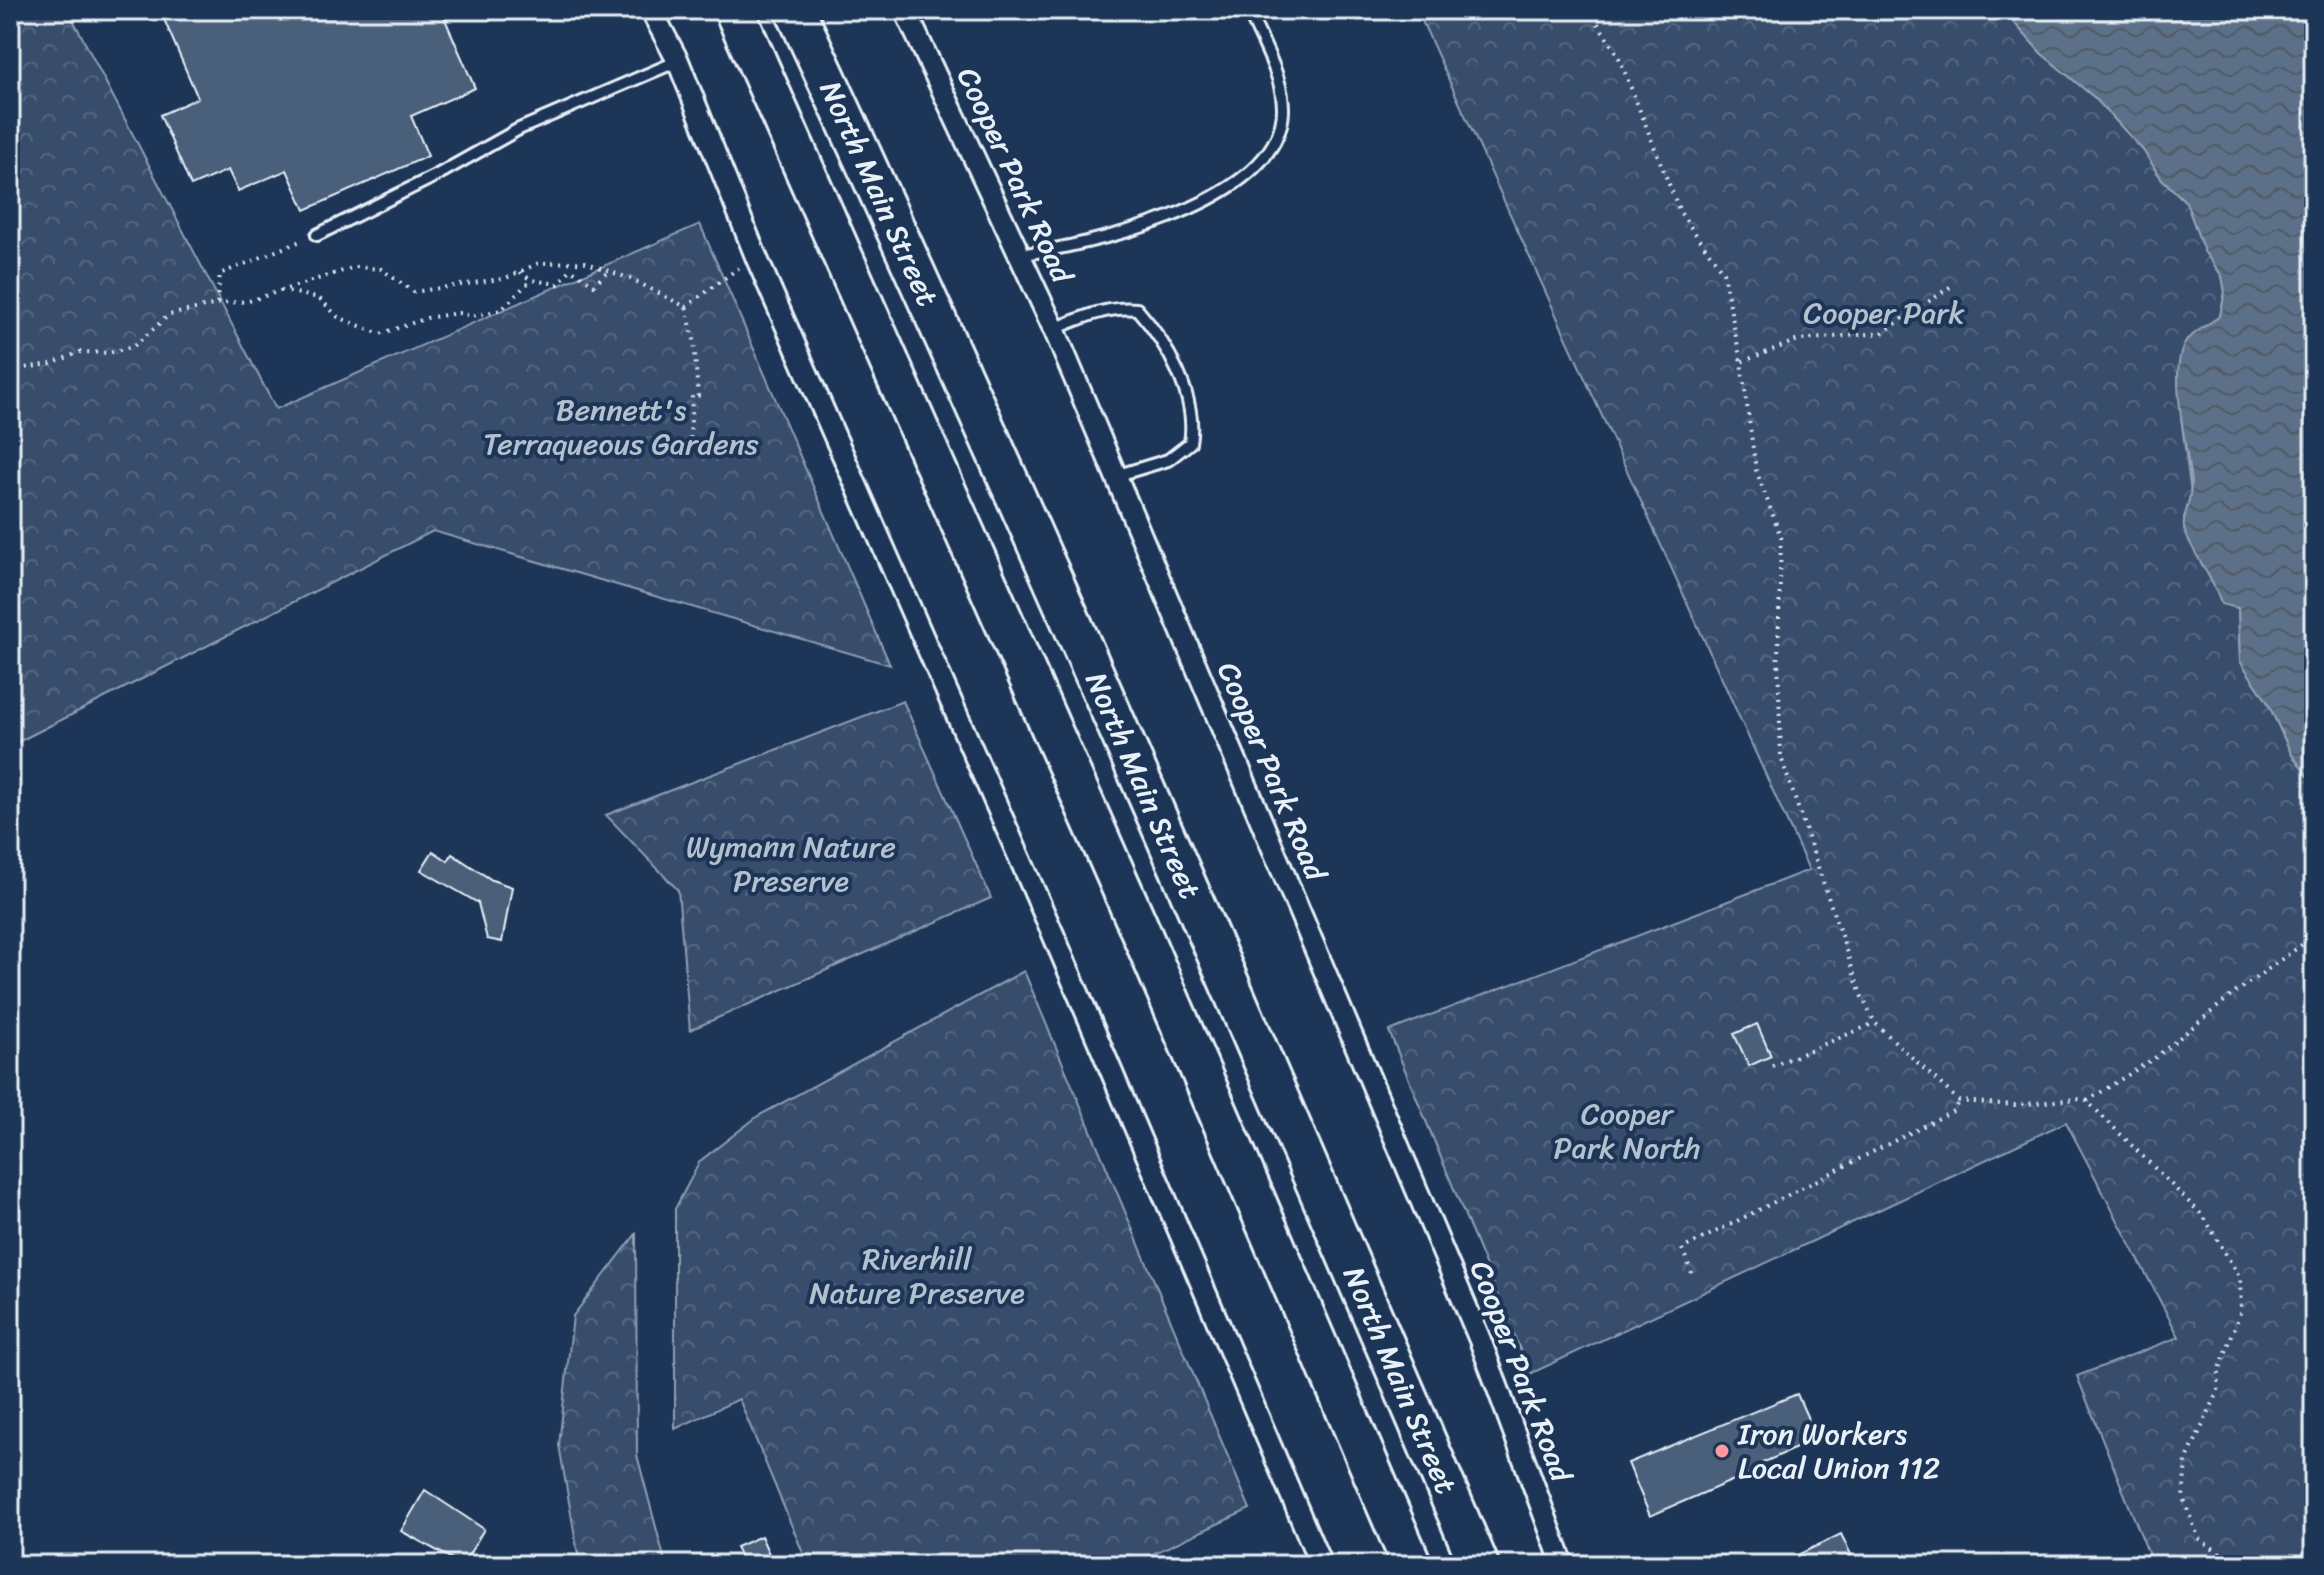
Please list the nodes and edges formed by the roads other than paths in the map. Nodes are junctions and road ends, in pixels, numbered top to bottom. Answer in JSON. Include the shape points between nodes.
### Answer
{"nodes":[{"id":1,"x":651,"y":10,"type":"edge"},
{"id":2,"x":734,"y":10,"type":"edge"},
{"id":3,"x":795,"y":10,"type":"edge"},
{"id":4,"x":905,"y":10,"type":"edge"},
{"id":5,"x":1248,"y":10,"type":"edge"},
{"id":6,"x":678,"y":61,"type":"junction"},
{"id":7,"x":317,"y":235,"type":"road end"},
{"id":8,"x":1018,"y":255,"type":"junction"},
{"id":9,"x":1054,"y":329,"type":"junction"},
{"id":10,"x":1115,"y":476,"type":"junction"},
{"id":11,"x":1321,"y":1565,"type":"edge"},
{"id":12,"x":1412,"y":1565,"type":"edge"},
{"id":13,"x":1479,"y":1565,"type":"edge"},
{"id":14,"x":1563,"y":1565,"type":"edge"}],
"edges":[{"from":1,"to":6,"type":"street"},
{"from":2,"to":12,"type":"highway","name":"North Main Street","via":[[1137,923]]},
{"from":3,"to":13,"type":"highway","name":"North Main Street","via":[[1199,910]]},
{"from":4,"to":8,"type":"street","name":"Cooper Park Road"},
{"from":5,"to":8,"type":"lane","via":[[1282,91],[1282,124],[1270,152],[1241,181],[1180,210],[1081,246]]},
{"from":6,"to":7,"type":"lane","via":[[519,129]]},
{"from":6,"to":11,"type":"street","via":[[757,259],[1053,934]]},
{"from":8,"to":9,"type":"street","name":"Cooper Park Road"},
{"from":9,"to":10,"type":"street","name":"Cooper Park Road"},
{"from":9,"to":10,"type":"lane","via":[[1096,313],[1137,309],[1186,392],[1194,423],[1190,443],[1168,460]]},
{"from":10,"to":14,"type":"street","name":"Cooper Park Road","via":[[1480,1340]]}]}
